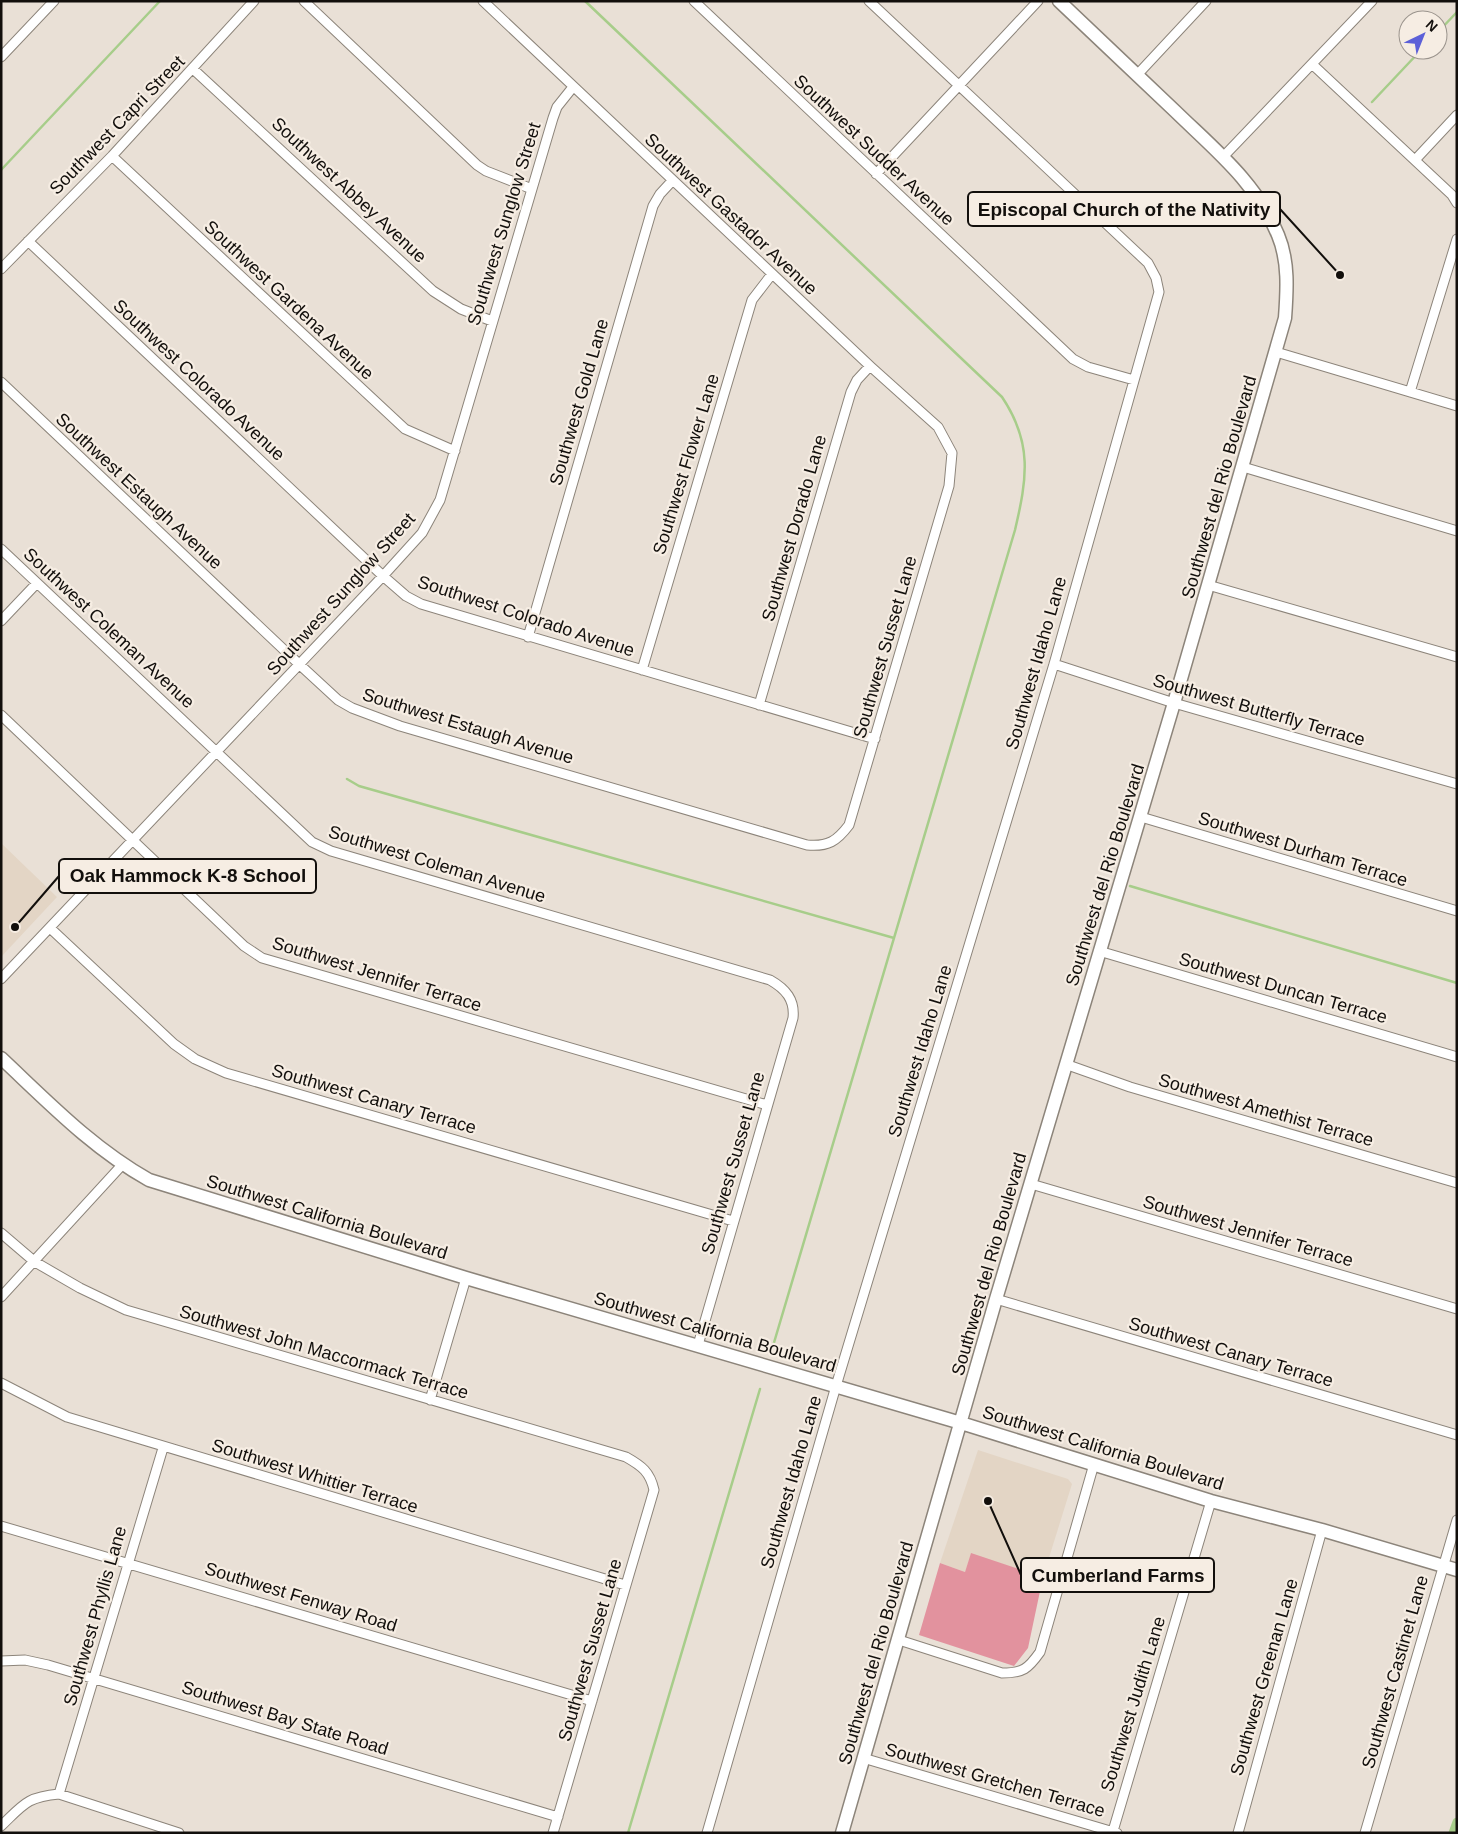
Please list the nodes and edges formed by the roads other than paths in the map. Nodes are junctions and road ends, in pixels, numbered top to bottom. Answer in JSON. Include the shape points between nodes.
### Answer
{"nodes":[{"id":1,"x":54,"y":1,"type":"edge"},
{"id":2,"x":254,"y":1,"type":"edge"},
{"id":3,"x":304,"y":1,"type":"edge"},
{"id":4,"x":483,"y":1,"type":"edge"},
{"id":5,"x":694,"y":1,"type":"edge"},
{"id":6,"x":869,"y":1,"type":"edge"},
{"id":7,"x":1038,"y":1,"type":"edge"},
{"id":8,"x":1059,"y":1,"type":"edge"},
{"id":9,"x":1206,"y":1,"type":"edge"},
{"id":10,"x":1372,"y":1,"type":"edge"},
{"id":11,"x":1,"y":57,"type":"edge"},
{"id":12,"x":1313,"y":65,"type":"junction"},
{"id":13,"x":193,"y":69,"type":"junction"},
{"id":14,"x":1137,"y":75,"type":"junction"},
{"id":15,"x":959,"y":85,"type":"junction"},
{"id":16,"x":573,"y":87,"type":"junction"},
{"id":17,"x":1457,"y":116,"type":"edge"},
{"id":18,"x":112,"y":156,"type":"junction"},
{"id":19,"x":1223,"y":157,"type":"junction"},
{"id":20,"x":1415,"y":160,"type":"junction"},
{"id":21,"x":876,"y":174,"type":"junction"},
{"id":22,"x":672,"y":181,"type":"junction"},
{"id":23,"x":532,"y":189,"type":"junction"},
{"id":24,"x":1457,"y":203,"type":"edge"},
{"id":25,"x":1457,"y":239,"type":"edge"},
{"id":26,"x":28,"y":241,"type":"junction"},
{"id":27,"x":1,"y":269,"type":"edge"},
{"id":28,"x":772,"y":274,"type":"junction"},
{"id":29,"x":492,"y":321,"type":"junction"},
{"id":30,"x":1276,"y":352,"type":"junction"},
{"id":31,"x":870,"y":366,"type":"junction"},
{"id":32,"x":1134,"y":380,"type":"junction"},
{"id":33,"x":1,"y":382,"type":"edge"},
{"id":34,"x":1410,"y":392,"type":"junction"},
{"id":35,"x":1457,"y":406,"type":"edge"},
{"id":36,"x":455,"y":451,"type":"junction"},
{"id":37,"x":952,"y":453,"type":"joint"},
{"id":38,"x":1243,"y":467,"type":"junction"},
{"id":39,"x":1457,"y":531,"type":"edge"},
{"id":40,"x":1,"y":548,"type":"edge"},
{"id":41,"x":383,"y":576,"type":"junction"},
{"id":42,"x":37,"y":583,"type":"junction"},
{"id":43,"x":1208,"y":585,"type":"junction"},
{"id":44,"x":1,"y":621,"type":"edge"},
{"id":45,"x":528,"y":637,"type":"junction"},
{"id":46,"x":1457,"y":658,"type":"edge"},
{"id":47,"x":1054,"y":664,"type":"junction"},
{"id":48,"x":300,"y":665,"type":"junction"},
{"id":49,"x":642,"y":670,"type":"junction"},
{"id":50,"x":1174,"y":703,"type":"junction"},
{"id":51,"x":759,"y":705,"type":"junction"},
{"id":52,"x":1,"y":715,"type":"edge"},
{"id":53,"x":875,"y":739,"type":"junction"},
{"id":54,"x":216,"y":752,"type":"junction"},
{"id":55,"x":1457,"y":784,"type":"edge"},
{"id":56,"x":1141,"y":817,"type":"junction"},
{"id":57,"x":133,"y":840,"type":"junction"},
{"id":58,"x":832,"y":843,"type":"joint"},
{"id":59,"x":1457,"y":911,"type":"edge"},
{"id":60,"x":50,"y":928,"type":"junction"},
{"id":61,"x":1100,"y":951,"type":"junction"},
{"id":62,"x":1,"y":979,"type":"edge"},
{"id":63,"x":786,"y":992,"type":"joint"},
{"id":64,"x":1457,"y":1057,"type":"edge"},
{"id":65,"x":1,"y":1058,"type":"edge"},
{"id":66,"x":1068,"y":1065,"type":"junction"},
{"id":67,"x":767,"y":1105,"type":"junction"},
{"id":68,"x":122,"y":1165,"type":"junction"},
{"id":69,"x":1457,"y":1183,"type":"edge"},
{"id":70,"x":1030,"y":1184,"type":"junction"},
{"id":71,"x":733,"y":1221,"type":"junction"},
{"id":72,"x":1,"y":1233,"type":"edge"},
{"id":73,"x":34,"y":1262,"type":"junction"},
{"id":74,"x":466,"y":1278,"type":"junction"},
{"id":75,"x":1,"y":1297,"type":"edge"},
{"id":76,"x":996,"y":1300,"type":"junction"},
{"id":77,"x":1457,"y":1309,"type":"edge"},
{"id":78,"x":698,"y":1345,"type":"junction"},
{"id":79,"x":1,"y":1383,"type":"edge"},
{"id":80,"x":836,"y":1386,"type":"junction"},
{"id":81,"x":430,"y":1400,"type":"junction"},
{"id":82,"x":961,"y":1423,"type":"junction"},
{"id":83,"x":1457,"y":1436,"type":"edge"},
{"id":84,"x":162,"y":1448,"type":"junction"},
{"id":85,"x":1094,"y":1464,"type":"junction"},
{"id":86,"x":650,"y":1476,"type":"joint"},
{"id":87,"x":1211,"y":1501,"type":"junction"},
{"id":88,"x":1457,"y":1520,"type":"edge"},
{"id":89,"x":1,"y":1526,"type":"edge"},
{"id":90,"x":1322,"y":1530,"type":"junction"},
{"id":91,"x":127,"y":1562,"type":"junction"},
{"id":92,"x":1443,"y":1566,"type":"junction"},
{"id":93,"x":1457,"y":1570,"type":"edge"},
{"id":94,"x":625,"y":1585,"type":"junction"},
{"id":95,"x":898,"y":1640,"type":"junction"},
{"id":96,"x":1,"y":1660,"type":"edge"},
{"id":97,"x":94,"y":1678,"type":"junction"},
{"id":98,"x":592,"y":1701,"type":"junction"},
{"id":99,"x":863,"y":1758,"type":"junction"},
{"id":100,"x":59,"y":1794,"type":"junction"},
{"id":101,"x":558,"y":1817,"type":"junction"},
{"id":102,"x":1,"y":1826,"type":"edge"},
{"id":103,"x":1115,"y":1832,"type":"edge"},
{"id":104,"x":178,"y":1833,"type":"edge"},
{"id":105,"x":553,"y":1833,"type":"edge"},
{"id":106,"x":707,"y":1833,"type":"edge"},
{"id":107,"x":842,"y":1833,"type":"edge"},
{"id":108,"x":1238,"y":1833,"type":"edge"},
{"id":109,"x":1365,"y":1833,"type":"edge"}],
"edges":[{"from":1,"to":11,"type":"street"},
{"from":2,"to":13,"type":"street","name":"Southwest Capri Street"},
{"from":3,"to":23,"type":"street","via":[[477,165]]},
{"from":4,"to":16,"type":"street","name":"Southwest Gastador Avenue"},
{"from":5,"to":21,"type":"street","name":"Southwest Sudder Avenue"},
{"from":6,"to":15,"type":"street"},
{"from":7,"to":15,"type":"street"},
{"from":8,"to":14,"type":"street","name":"Southwest del Rio Boulevard"},
{"from":9,"to":14,"type":"street"},
{"from":10,"to":12,"type":"street"},
{"from":12,"to":19,"type":"street"},
{"from":12,"to":20,"type":"street"},
{"from":13,"to":18,"type":"street","name":"Southwest Capri Street"},
{"from":13,"to":29,"type":"street","name":"Southwest Abbey Avenue","via":[[433,290],[461,309]]},
{"from":14,"to":19,"type":"street","name":"Southwest del Rio Boulevard"},
{"from":15,"to":21,"type":"street"},
{"from":15,"to":32,"type":"street","name":"Southwest Idaho Lane","via":[[1148,263],[1159,292]]},
{"from":16,"to":22,"type":"street","name":"Southwest Gastador Avenue"},
{"from":16,"to":23,"type":"street","name":"Southwest Sunglow Street","via":[[557,107]]},
{"from":17,"to":20,"type":"street"},
{"from":18,"to":26,"type":"street","name":"Southwest Capri Street"},
{"from":18,"to":36,"type":"street","name":"Southwest Gardena Avenue","via":[[405,429]]},
{"from":19,"to":30,"type":"street","name":"Southwest del Rio Boulevard","via":[[1256,193],[1280,240],[1287,289],[1285,318]]},
{"from":20,"to":24,"type":"street"},
{"from":21,"to":32,"type":"street","name":"Southwest Sudder Avenue","via":[[1073,359],[1088,367]]},
{"from":22,"to":28,"type":"street","name":"Southwest Gastador Avenue"},
{"from":22,"to":45,"type":"street","name":"Southwest Gold Lane","via":[[653,206]]},
{"from":23,"to":29,"type":"street","name":"Southwest Sunglow Street"},
{"from":25,"to":34,"type":"street"},
{"from":26,"to":27,"type":"street","name":"Southwest Capri Street"},
{"from":26,"to":41,"type":"street","name":"Southwest Colorado Avenue"},
{"from":28,"to":31,"type":"street","name":"Southwest Gastador Avenue"},
{"from":28,"to":49,"type":"street","name":"Southwest Flower Lane","via":[[752,300]]},
{"from":29,"to":36,"type":"street","name":"Southwest Sunglow Street"},
{"from":30,"to":34,"type":"street"},
{"from":30,"to":38,"type":"street","name":"Southwest del Rio Boulevard"},
{"from":31,"to":37,"type":"street","name":"Southwest Gastador Avenue","via":[[938,427]]},
{"from":31,"to":51,"type":"street","name":"Southwest Dorado Lane","via":[[851,392]]},
{"from":32,"to":47,"type":"street","name":"Southwest Idaho Lane"},
{"from":33,"to":48,"type":"street","name":"Southwest Estaugh Avenue"},
{"from":34,"to":35,"type":"street"},
{"from":36,"to":41,"type":"street","name":"Southwest Sunglow Street","via":[[440,500],[422,533]]},
{"from":37,"to":53,"type":"street","name":"Southwest Susset Lane","via":[[949,486]]},
{"from":38,"to":39,"type":"street"},
{"from":38,"to":43,"type":"street","name":"Southwest del Rio Boulevard"},
{"from":40,"to":42,"type":"street","name":"Southwest Coleman Avenue"},
{"from":41,"to":45,"type":"street","name":"Southwest Colorado Avenue","via":[[412,600]]},
{"from":41,"to":48,"type":"street","name":"Southwest Sunglow Street"},
{"from":42,"to":44,"type":"street"},
{"from":42,"to":54,"type":"street","name":"Southwest Coleman Avenue"},
{"from":43,"to":46,"type":"street"},
{"from":43,"to":50,"type":"street","name":"Southwest del Rio Boulevard"},
{"from":45,"to":49,"type":"street","name":"Southwest Colorado Avenue"},
{"from":47,"to":50,"type":"street","name":"Southwest Butterfly Terrace"},
{"from":47,"to":80,"type":"street","name":"Southwest Idaho Lane"},
{"from":48,"to":54,"type":"street","name":"Southwest Sunglow Street"},
{"from":48,"to":58,"type":"street","name":"Southwest Estaugh Avenue","via":[[338,700],[372,717],[807,845]]},
{"from":49,"to":51,"type":"street","name":"Southwest Colorado Avenue"},
{"from":50,"to":55,"type":"street","name":"Southwest Butterfly Terrace"},
{"from":50,"to":56,"type":"street","name":"Southwest del Rio Boulevard"},
{"from":51,"to":53,"type":"street","name":"Southwest Colorado Avenue"},
{"from":52,"to":57,"type":"street","name":"Southwest Jennifer Terrace"},
{"from":53,"to":58,"type":"street","name":"Southwest Susset Lane","via":[[849,825]]},
{"from":54,"to":57,"type":"street","name":"Southwest Sunglow Street"},
{"from":54,"to":63,"type":"street","name":"Southwest Coleman Avenue","via":[[312,842],[331,851],[770,980]]},
{"from":56,"to":59,"type":"street","name":"Southwest Durham Terrace"},
{"from":56,"to":61,"type":"street","name":"Southwest del Rio Boulevard"},
{"from":57,"to":60,"type":"street","name":"Southwest Sunglow Street"},
{"from":57,"to":67,"type":"street","name":"Southwest Jennifer Terrace","via":[[244,946],[262,958]]},
{"from":60,"to":62,"type":"street","name":"Southwest Sunglow Street"},
{"from":60,"to":71,"type":"street","name":"Southwest Canary Terrace","via":[[174,1044],[195,1059],[226,1073]]},
{"from":61,"to":64,"type":"street","name":"Southwest Duncan Terrace"},
{"from":61,"to":66,"type":"street","name":"Southwest del Rio Boulevard"},
{"from":63,"to":67,"type":"street","name":"Southwest Susset Lane","via":[[793,1004],[793,1018]]},
{"from":65,"to":68,"type":"street","name":"Southwest California Boulevard","via":[[89,1140]]},
{"from":66,"to":69,"type":"street","name":"Southwest Amethist Terrace"},
{"from":66,"to":70,"type":"street","name":"Southwest del Rio Boulevard"},
{"from":67,"to":71,"type":"street","name":"Southwest Susset Lane"},
{"from":68,"to":73,"type":"street"},
{"from":68,"to":74,"type":"street","name":"Southwest California Boulevard","via":[[149,1180]]},
{"from":70,"to":76,"type":"street","name":"Southwest del Rio Boulevard"},
{"from":70,"to":77,"type":"street","name":"Southwest Jennifer Terrace"},
{"from":71,"to":78,"type":"street","name":"Southwest Susset Lane"},
{"from":72,"to":73,"type":"street","name":"Southwest John Maccormack Terrace"},
{"from":73,"to":75,"type":"street"},
{"from":73,"to":81,"type":"street","name":"Southwest John Maccormack Terrace","via":[[126,1310]]},
{"from":74,"to":78,"type":"street","name":"Southwest California Boulevard"},
{"from":74,"to":81,"type":"street"},
{"from":76,"to":82,"type":"street","name":"Southwest del Rio Boulevard"},
{"from":76,"to":83,"type":"street","name":"Southwest Canary Terrace"},
{"from":78,"to":80,"type":"street","name":"Southwest California Boulevard"},
{"from":79,"to":84,"type":"street","name":"Southwest Whittier Terrace","via":[[67,1418]]},
{"from":80,"to":82,"type":"street","name":"Southwest California Boulevard"},
{"from":80,"to":106,"type":"street","name":"Southwest Idaho Lane"},
{"from":81,"to":86,"type":"street","name":"Southwest John Maccormack Terrace","via":[[626,1457],[642,1466]]},
{"from":82,"to":85,"type":"street","name":"Southwest California Boulevard"},
{"from":82,"to":95,"type":"street","name":"Southwest del Rio Boulevard"},
{"from":84,"to":91,"type":"street","name":"Southwest Phyllis Lane"},
{"from":84,"to":94,"type":"street","name":"Southwest Whittier Terrace"},
{"from":85,"to":87,"type":"street","name":"Southwest California Boulevard"},
{"from":85,"to":95,"type":"street","via":[[1040,1652],[1032,1664],[1019,1673],[1002,1673]]},
{"from":86,"to":94,"type":"street","name":"Southwest Susset Lane","via":[[654,1490]]},
{"from":87,"to":90,"type":"street","name":"Southwest California Boulevard"},
{"from":87,"to":103,"type":"street","name":"Southwest Judith Lane"},
{"from":88,"to":92,"type":"street","name":"Southwest Castinet Lane"},
{"from":89,"to":91,"type":"street","name":"Southwest Fenway Road"},
{"from":90,"to":92,"type":"street","name":"Southwest California Boulevard"},
{"from":90,"to":108,"type":"street","name":"Southwest Greenan Lane"},
{"from":91,"to":97,"type":"street","name":"Southwest Phyllis Lane"},
{"from":91,"to":98,"type":"street","name":"Southwest Fenway Road"},
{"from":92,"to":93,"type":"street","name":"Southwest California Boulevard"},
{"from":92,"to":109,"type":"street","name":"Southwest Castinet Lane"},
{"from":94,"to":98,"type":"street","name":"Southwest Susset Lane"},
{"from":95,"to":99,"type":"street","name":"Southwest del Rio Boulevard"},
{"from":96,"to":97,"type":"street","name":"Southwest Bay State Road","via":[[25,1660]]},
{"from":97,"to":100,"type":"street","name":"Southwest Phyllis Lane"},
{"from":97,"to":101,"type":"street","name":"Southwest Bay State Road"},
{"from":98,"to":101,"type":"street","name":"Southwest Susset Lane"},
{"from":99,"to":103,"type":"street","name":"Southwest Gretchen Terrace"},
{"from":99,"to":107,"type":"street","name":"Southwest del Rio Boulevard"},
{"from":100,"to":102,"type":"street","via":[[27,1800]]},
{"from":100,"to":104,"type":"street"},
{"from":101,"to":105,"type":"street","name":"Southwest Susset Lane"}]}
